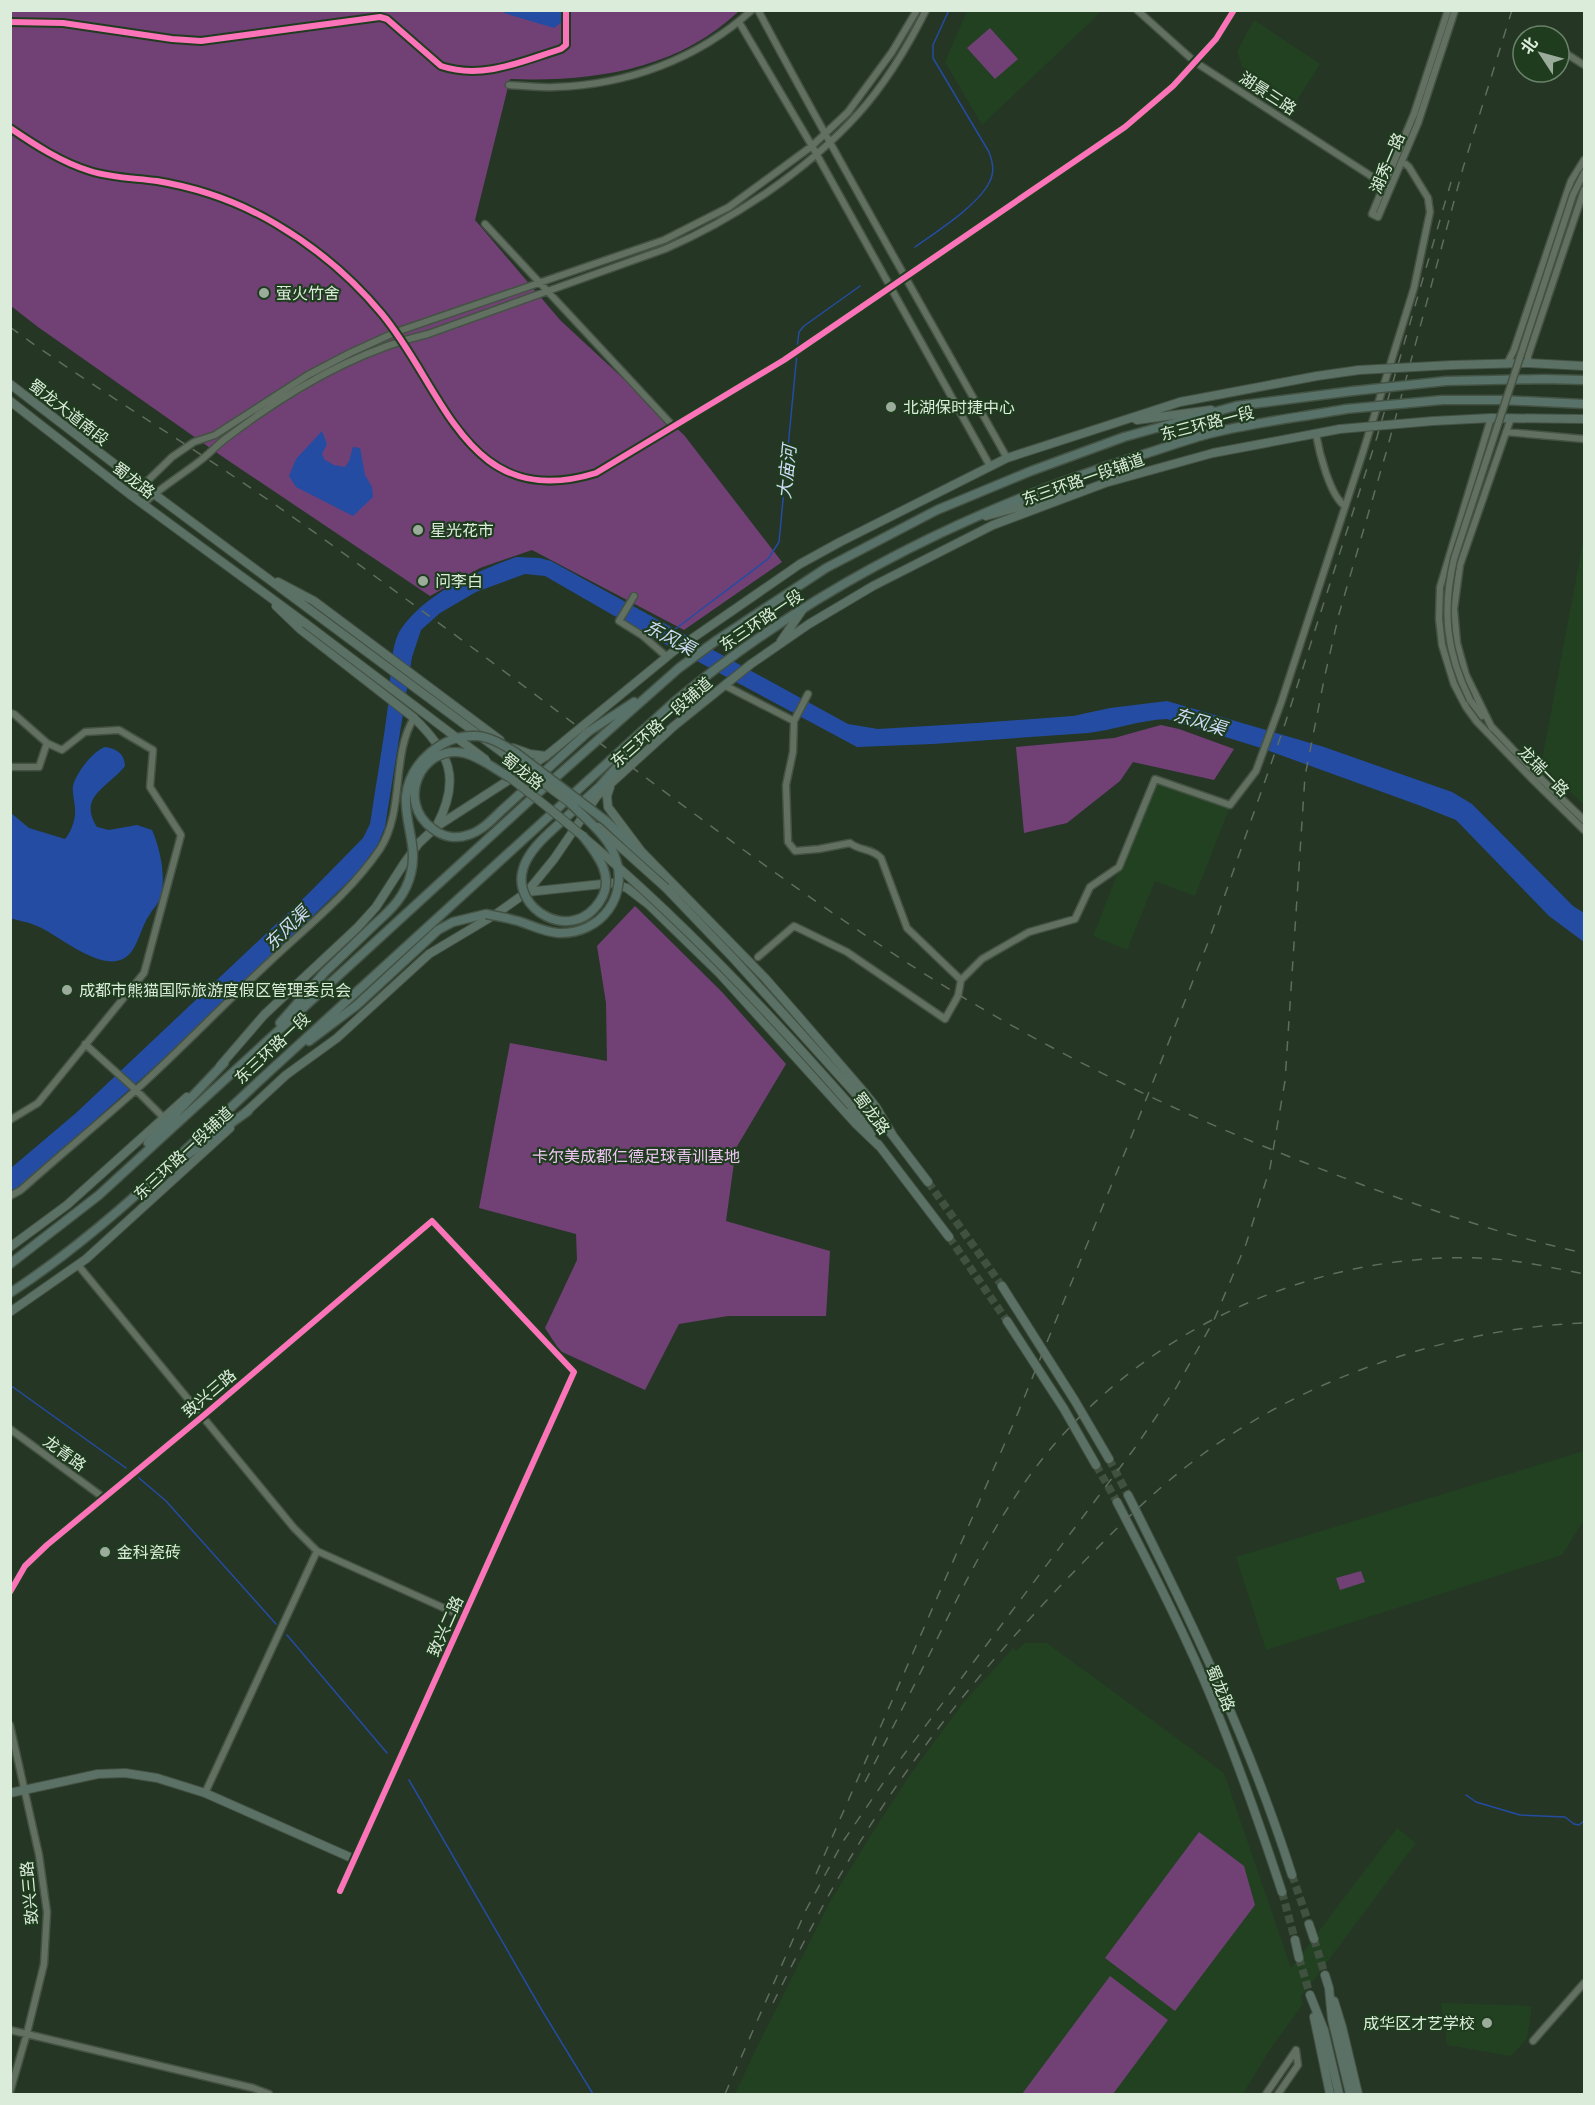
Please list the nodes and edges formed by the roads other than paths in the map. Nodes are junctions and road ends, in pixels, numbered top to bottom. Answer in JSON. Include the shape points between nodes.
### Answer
{"nodes":[{"id":1,"x":752,"y":10,"type":"edge"},
{"id":2,"x":758,"y":10,"type":"edge"},
{"id":3,"x":917,"y":10,"type":"edge"},
{"id":4,"x":926,"y":10,"type":"edge"},
{"id":5,"x":1137,"y":10,"type":"edge"},
{"id":6,"x":1234,"y":10,"type":"edge"},
{"id":7,"x":1448,"y":10,"type":"edge"},
{"id":8,"x":1455,"y":10,"type":"edge"},
{"id":9,"x":739,"y":22,"type":"junction"},
{"id":10,"x":1571,"y":56,"type":"edge"},
{"id":11,"x":1195,"y":62,"type":"junction"},
{"id":12,"x":1584,"y":65,"type":"edge"},
{"id":13,"x":509,"y":85,"type":"dead end"},
{"id":14,"x":10,"y":128,"type":"edge"},
{"id":15,"x":827,"y":139,"type":"junction"},
{"id":16,"x":812,"y":146,"type":"junction"},
{"id":17,"x":817,"y":155,"type":"junction"},
{"id":18,"x":1584,"y":160,"type":"edge"},
{"id":19,"x":1402,"y":161,"type":"junction"},
{"id":20,"x":1584,"y":173,"type":"edge"},
{"id":21,"x":1384,"y":185,"type":"junction"},
{"id":22,"x":1391,"y":189,"type":"junction"},
{"id":23,"x":1584,"y":190,"type":"edge"},
{"id":24,"x":484,"y":224,"type":"dead end"},
{"id":25,"x":906,"y":276,"type":"junction"},
{"id":26,"x":541,"y":283,"type":"junction"},
{"id":27,"x":890,"y":288,"type":"junction"},
{"id":28,"x":548,"y":290,"type":"junction"},
{"id":29,"x":396,"y":332,"type":"junction"},
{"id":30,"x":400,"y":340,"type":"junction"},
{"id":31,"x":1528,"y":363,"type":"junction"},
{"id":32,"x":1507,"y":364,"type":"junction"},
{"id":33,"x":1584,"y":366,"type":"edge"},
{"id":34,"x":1584,"y":380,"type":"edge"},
{"id":35,"x":10,"y":384,"type":"edge"},
{"id":36,"x":10,"y":401,"type":"edge"},
{"id":37,"x":1584,"y":404,"type":"edge"},
{"id":38,"x":1236,"y":406,"type":"junction"},
{"id":39,"x":1491,"y":418,"type":"junction"},
{"id":40,"x":1511,"y":418,"type":"junction"},
{"id":41,"x":1584,"y":420,"type":"edge"},
{"id":42,"x":1115,"y":423,"type":"junction"},
{"id":43,"x":673,"y":426,"type":"junction"},
{"id":44,"x":1506,"y":432,"type":"junction"},
{"id":45,"x":1316,"y":434,"type":"junction"},
{"id":46,"x":1584,"y":439,"type":"edge"},
{"id":47,"x":1007,"y":458,"type":"junction"},
{"id":48,"x":990,"y":466,"type":"junction"},
{"id":49,"x":1105,"y":483,"type":"junction"},
{"id":50,"x":142,"y":485,"type":"junction"},
{"id":51,"x":154,"y":494,"type":"junction"},
{"id":52,"x":132,"y":496,"type":"junction"},
{"id":53,"x":143,"y":504,"type":"junction"},
{"id":54,"x":1345,"y":506,"type":"junction"},
{"id":55,"x":962,"y":523,"type":"junction"},
{"id":56,"x":256,"y":570,"type":"junction"},
{"id":57,"x":248,"y":580,"type":"junction"},
{"id":58,"x":634,"y":596,"type":"dead end"},
{"id":59,"x":804,"y":608,"type":"junction"},
{"id":60,"x":779,"y":645,"type":"junction"},
{"id":61,"x":667,"y":657,"type":"junction"},
{"id":62,"x":726,"y":683,"type":"junction"},
{"id":63,"x":659,"y":686,"type":"junction"},
{"id":64,"x":808,"y":694,"type":"dead end"},
{"id":65,"x":674,"y":702,"type":"junction"},
{"id":66,"x":10,"y":713,"type":"edge"},
{"id":67,"x":413,"y":718,"type":"junction"},
{"id":68,"x":794,"y":721,"type":"junction"},
{"id":69,"x":1489,"y":730,"type":"junction"},
{"id":70,"x":47,"y":743,"type":"junction"},
{"id":71,"x":546,"y":756,"type":"junction"},
{"id":72,"x":10,"y":767,"type":"edge"},
{"id":73,"x":509,"y":777,"type":"junction"},
{"id":74,"x":610,"y":785,"type":"junction"},
{"id":75,"x":569,"y":802,"type":"junction"},
{"id":76,"x":1584,"y":820,"type":"edge"},
{"id":77,"x":436,"y":827,"type":"junction"},
{"id":78,"x":1584,"y":830,"type":"edge"},
{"id":79,"x":582,"y":835,"type":"junction"},
{"id":80,"x":666,"y":888,"type":"junction"},
{"id":81,"x":527,"y":892,"type":"junction"},
{"id":82,"x":758,"y":957,"type":"dead end"},
{"id":83,"x":961,"y":980,"type":"junction"},
{"id":84,"x":84,"y":1044,"type":"junction"},
{"id":85,"x":250,"y":1057,"type":"junction"},
{"id":86,"x":224,"y":1063,"type":"junction"},
{"id":87,"x":268,"y":1072,"type":"junction"},
{"id":88,"x":136,"y":1089,"type":"junction"},
{"id":89,"x":248,"y":1111,"type":"junction"},
{"id":90,"x":164,"y":1118,"type":"junction"},
{"id":91,"x":10,"y":1119,"type":"edge"},
{"id":92,"x":892,"y":1134,"type":"junction"},
{"id":93,"x":879,"y":1146,"type":"junction"},
{"id":94,"x":157,"y":1176,"type":"junction"},
{"id":95,"x":928,"y":1182,"type":"tunnel mouth"},
{"id":96,"x":99,"y":1195,"type":"junction"},
{"id":97,"x":10,"y":1196,"type":"edge"},
{"id":98,"x":949,"y":1237,"type":"tunnel mouth"},
{"id":99,"x":10,"y":1247,"type":"edge"},
{"id":100,"x":10,"y":1264,"type":"edge"},
{"id":101,"x":78,"y":1265,"type":"junction"},
{"id":102,"x":1002,"y":1286,"type":"tunnel mouth"},
{"id":103,"x":10,"y":1293,"type":"edge"},
{"id":104,"x":10,"y":1312,"type":"edge"},
{"id":105,"x":1007,"y":1320,"type":"tunnel mouth"},
{"id":106,"x":574,"y":1372,"type":"joint"},
{"id":107,"x":203,"y":1416,"type":"junction"},
{"id":108,"x":10,"y":1429,"type":"edge"},
{"id":109,"x":1109,"y":1459,"type":"tunnel mouth"},
{"id":110,"x":1096,"y":1465,"type":"tunnel mouth"},
{"id":111,"x":1128,"y":1495,"type":"tunnel mouth"},
{"id":112,"x":104,"y":1498,"type":"junction"},
{"id":113,"x":1117,"y":1502,"type":"tunnel mouth"},
{"id":114,"x":317,"y":1551,"type":"junction"},
{"id":115,"x":10,"y":1592,"type":"edge"},
{"id":116,"x":464,"y":1617,"type":"junction"},
{"id":117,"x":10,"y":1725,"type":"edge"},
{"id":118,"x":25,"y":1790,"type":"junction"},
{"id":119,"x":10,"y":1793,"type":"edge"},
{"id":120,"x":205,"y":1793,"type":"junction"},
{"id":121,"x":354,"y":1859,"type":"junction"},
{"id":122,"x":1292,"y":1875,"type":"tunnel mouth"},
{"id":123,"x":340,"y":1891,"type":"dead end"},
{"id":124,"x":1282,"y":1892,"type":"tunnel mouth"},
{"id":125,"x":1309,"y":1924,"type":"tunnel mouth"},
{"id":126,"x":1314,"y":1939,"type":"tunnel mouth"},
{"id":127,"x":1295,"y":1940,"type":"tunnel mouth"},
{"id":128,"x":1299,"y":1958,"type":"tunnel mouth"},
{"id":129,"x":1325,"y":1975,"type":"tunnel mouth"},
{"id":130,"x":1584,"y":1983,"type":"edge"},
{"id":131,"x":1329,"y":1988,"type":"junction"},
{"id":132,"x":1310,"y":1995,"type":"tunnel mouth"},
{"id":133,"x":1313,"y":2006,"type":"junction"},
{"id":134,"x":10,"y":2030,"type":"edge"},
{"id":135,"x":27,"y":2033,"type":"junction"},
{"id":136,"x":1533,"y":2041,"type":"dead end"},
{"id":137,"x":252,"y":2091,"type":"edge"},
{"id":138,"x":10,"y":2092,"type":"edge"},
{"id":139,"x":269,"y":2094,"type":"edge"},
{"id":140,"x":1266,"y":2094,"type":"edge"},
{"id":141,"x":1278,"y":2094,"type":"edge"},
{"id":142,"x":1330,"y":2094,"type":"edge"},
{"id":143,"x":1339,"y":2094,"type":"edge"},
{"id":144,"x":1350,"y":2094,"type":"edge"},
{"id":145,"x":1358,"y":2094,"type":"edge"}],
"edges":[{"from":1,"to":9,"type":"street"},
{"from":2,"to":15,"type":"street"},
{"from":3,"to":15,"type":"street","via":[[867,88]]},
{"from":4,"to":15,"type":"street","via":[[874,94],[857,115]]},
{"from":5,"to":11,"type":"street","name":"湖景三路"},
{"from":6,"to":11,"type":"street"},
{"from":7,"to":21,"type":"street","name":"湖秀一路"},
{"from":8,"to":19,"type":"street","name":"湖秀一路"},
{"from":9,"to":13,"type":"street","via":[[692,53],[644,74],[554,87]]},
{"from":9,"to":16,"type":"street"},
{"from":10,"to":12,"type":"street"},
{"from":11,"to":21,"type":"street","name":"湖景三路"},
{"from":11,"to":25,"type":"street","via":[[1125,126]]},
{"from":14,"to":29,"type":"street","via":[[54,156],[90,172],[176,184],[258,214],[292,234],[337,269]]},
{"from":15,"to":16,"type":"street"},
{"from":15,"to":17,"type":"street"},
{"from":15,"to":25,"type":"street"},
{"from":16,"to":17,"type":"street"},
{"from":16,"to":26,"type":"street","via":[[729,207],[692,227]]},
{"from":17,"to":27,"type":"street"},
{"from":17,"to":28,"type":"street","via":[[738,212],[696,235]]},
{"from":18,"to":32,"type":"street","via":[[1571,181]]},
{"from":19,"to":22,"type":"street","name":"湖秀一路"},
{"from":19,"to":54,"type":"street","via":[[1428,198],[1430,212],[1414,288]]},
{"from":20,"to":69,"type":"street","bridge":true,"via":[[1573,195],[1448,585],[1446,617],[1461,683]]},
{"from":21,"to":22,"type":"street","name":"湖景三路"},
{"from":21,"to":22,"type":"street","name":"湖秀一路","via":[[1372,214],[1378,217]]},
{"from":23,"to":31,"type":"street"},
{"from":24,"to":26,"type":"street"},
{"from":25,"to":27,"type":"street"},
{"from":25,"to":47,"type":"street"},
{"from":26,"to":28,"type":"street"},
{"from":26,"to":29,"type":"street"},
{"from":27,"to":43,"type":"street","via":[[784,360]]},
{"from":27,"to":48,"type":"street"},
{"from":28,"to":30,"type":"street","via":[[428,334]]},
{"from":28,"to":43,"type":"street"},
{"from":29,"to":30,"type":"street"},
{"from":29,"to":50,"type":"street","via":[[308,375],[215,435],[194,442]]},
{"from":30,"to":43,"type":"street","via":[[466,441],[489,462],[519,476],[558,482],[596,473]]},
{"from":30,"to":51,"type":"street","via":[[344,364],[290,394]]},
{"from":31,"to":32,"type":"main road"},
{"from":31,"to":33,"type":"main road"},
{"from":32,"to":42,"type":"main road","bridge":true,"via":[[1359,370],[1317,376],[1180,402]]},
{"from":34,"to":38,"type":"highway","name":"东三环路一段","bridge":true,"via":[[1446,381]]},
{"from":35,"to":50,"type":"main road","name":"蜀龙大道南段"},
{"from":36,"to":52,"type":"main road","name":"蜀龙路"},
{"from":37,"to":55,"type":"highway","name":"东三环路一段","bridge":true,"via":[[1442,400],[1346,409],[1212,433],[1074,476]]},
{"from":38,"to":42,"type":"main road"},
{"from":38,"to":63,"type":"highway","name":"东三环路一段","via":[[1124,437],[937,510],[826,568],[717,640]]},
{"from":39,"to":40,"type":"main road","name":"东三环路一段辅道"},
{"from":39,"to":45,"type":"main road","name":"东三环路一段辅道","bridge":true},
{"from":39,"to":69,"type":"street","via":[[1440,587],[1439,619],[1454,684],[1466,707]]},
{"from":40,"to":41,"type":"main road","name":"东三环路一段辅道"},
{"from":40,"to":44,"type":"street"},
{"from":42,"to":47,"type":"main road"},
{"from":44,"to":46,"type":"street"},
{"from":44,"to":69,"type":"street","via":[[1460,565],[1454,609],[1457,643],[1466,675]]},
{"from":45,"to":49,"type":"main road","name":"东三环路一段辅道","via":[[1213,453]]},
{"from":45,"to":54,"type":"street","via":[[1335,495]]},
{"from":47,"to":48,"type":"main road"},
{"from":48,"to":61,"type":"main road","via":[[800,564]]},
{"from":49,"to":55,"type":"main road"},
{"from":49,"to":60,"type":"main road","name":"东三环路一段辅道","via":[[993,525],[873,586]]},
{"from":50,"to":51,"type":"main road","name":"蜀龙大道南段"},
{"from":50,"to":52,"type":"street"},
{"from":51,"to":53,"type":"street"},
{"from":51,"to":56,"type":"main road","name":"蜀龙大道南段"},
{"from":52,"to":53,"type":"main road","name":"蜀龙路"},
{"from":53,"to":57,"type":"main road","name":"蜀龙路"},
{"from":54,"to":83,"type":"street","via":[[1261,759],[1230,806],[1155,779],[1119,867],[1090,887],[1076,919],[1016,939],[982,959]]},
{"from":55,"to":59,"type":"highway","name":"东三环路一段","via":[[862,573]]},
{"from":56,"to":71,"type":"main road","via":[[314,601],[497,739],[515,749]]},
{"from":56,"to":75,"type":"main road","name":"蜀龙路","bridge":true},
{"from":57,"to":67,"type":"main road","via":[[300,630]]},
{"from":57,"to":73,"type":"main road","name":"蜀龙路","bridge":true},
{"from":58,"to":61,"type":"street","via":[[619,621]]},
{"from":59,"to":60,"type":"main road"},
{"from":59,"to":65,"type":"highway","name":"东三环路一段"},
{"from":60,"to":62,"type":"main road","name":"东三环路一段辅道"},
{"from":61,"to":71,"type":"main road"},
{"from":62,"to":68,"type":"street"},
{"from":62,"to":74,"type":"main road","name":"东三环路一段辅道"},
{"from":63,"to":73,"type":"highway","bridge":true,"via":[[588,732],[470,835],[438,833],[419,817],[414,805],[417,780],[430,762],[451,753],[472,756]]},
{"from":63,"to":85,"type":"highway","name":"东三环路一段"},
{"from":64,"to":68,"type":"street"},
{"from":65,"to":79,"type":"highway","bridge":true,"via":[[600,786],[549,832],[523,868],[522,890],[540,913],[553,920],[575,921],[586,916],[603,896],[605,870]]},
{"from":65,"to":87,"type":"highway","name":"东三环路一段"},
{"from":66,"to":70,"type":"street"},
{"from":67,"to":77,"type":"main road","via":[[441,749],[448,765],[449,795]]},
{"from":67,"to":88,"type":"street","via":[[405,740],[395,808],[381,847],[321,913]]},
{"from":68,"to":83,"type":"street","via":[[794,752],[786,785],[791,848],[803,852],[850,843],[875,852],[881,858],[907,928]]},
{"from":69,"to":76,"type":"street","name":"龙瑞一路"},
{"from":69,"to":78,"type":"street","name":"龙瑞一路"},
{"from":70,"to":72,"type":"street","via":[[39,767]]},
{"from":70,"to":84,"type":"street","via":[[62,750],[85,732],[119,729],[153,750],[150,787],[181,835],[144,973]]},
{"from":71,"to":77,"type":"main road"},
{"from":73,"to":79,"type":"main road","name":"蜀龙路","bridge":true},
{"from":74,"to":81,"type":"main road","name":"东三环路一段辅道","via":[[597,796]]},
{"from":74,"to":92,"type":"main road","via":[[608,807],[642,851],[800,1018],[864,1092]]},
{"from":75,"to":80,"type":"main road","name":"蜀龙路","bridge":true},
{"from":75,"to":87,"type":"highway","bridge":true,"via":[[615,855],[617,890],[612,906],[602,918],[588,927],[556,933],[486,914],[453,922],[438,930],[357,1005]]},
{"from":77,"to":86,"type":"main road","via":[[419,843],[376,907],[264,1015]]},
{"from":79,"to":93,"type":"main road","name":"蜀龙路","bridge":true,"via":[[695,936],[851,1106]]},
{"from":80,"to":85,"type":"highway","bridge":true,"via":[[606,821],[515,752],[489,738],[447,742],[413,773],[406,798],[414,858],[400,899],[324,973]]},
{"from":80,"to":92,"type":"main road","name":"蜀龙路"},
{"from":81,"to":89,"type":"main road","name":"东三环路一段辅道","via":[[429,954],[337,1038],[286,1075]]},
{"from":81,"to":93,"type":"main road","via":[[612,883],[627,888],[720,974]]},
{"from":82,"to":83,"type":"street","via":[[794,926],[847,952],[945,1019],[958,996]]},
{"from":84,"to":88,"type":"street"},
{"from":84,"to":91,"type":"street","via":[[38,1103]]},
{"from":85,"to":96,"type":"highway","name":"东三环路一段"},
{"from":86,"to":90,"type":"main road"},
{"from":86,"to":96,"type":"highway"},
{"from":87,"to":94,"type":"highway","name":"东三环路一段"},
{"from":88,"to":90,"type":"street"},
{"from":88,"to":97,"type":"street"},
{"from":89,"to":94,"type":"highway"},
{"from":89,"to":101,"type":"main road","name":"东三环路一段辅道"},
{"from":90,"to":99,"type":"main road","via":[[68,1204]]},
{"from":92,"to":95,"type":"main road","name":"蜀龙路"},
{"from":93,"to":98,"type":"main road","name":"蜀龙路"},
{"from":94,"to":103,"type":"highway","name":"东三环路一段","via":[[52,1266]]},
{"from":96,"to":100,"type":"highway","name":"东三环路一段"},
{"from":101,"to":104,"type":"main road","name":"东三环路一段辅道"},
{"from":101,"to":107,"type":"street"},
{"from":102,"to":109,"type":"main road"},
{"from":105,"to":110,"type":"main road"},
{"from":106,"to":107,"type":"street","name":"致兴三路","via":[[432,1221]]},
{"from":106,"to":116,"type":"street","name":"致兴二路"},
{"from":107,"to":112,"type":"street","name":"致兴三路"},
{"from":107,"to":114,"type":"street"},
{"from":108,"to":112,"type":"street","name":"龙青路"},
{"from":111,"to":122,"type":"main road","name":"蜀龙路","via":[[1215,1673]]},
{"from":112,"to":115,"type":"street","name":"致兴三路","via":[[25,1566]]},
{"from":113,"to":124,"type":"main road","name":"蜀龙路","via":[[1203,1678]]},
{"from":114,"to":116,"type":"street"},
{"from":114,"to":120,"type":"street"},
{"from":116,"to":121,"type":"street","name":"致兴二路"},
{"from":117,"to":118,"type":"street","name":"致兴三路"},
{"from":118,"to":119,"type":"main road"},
{"from":118,"to":120,"type":"main road","via":[[98,1774],[125,1773]]},
{"from":118,"to":135,"type":"street","name":"致兴三路","via":[[47,1912],[44,1964]]},
{"from":120,"to":121,"type":"main road"},
{"from":121,"to":123,"type":"street","name":"致兴二路"},
{"from":125,"to":126,"type":"main road"},
{"from":127,"to":128,"type":"main road"},
{"from":129,"to":131,"type":"main road"},
{"from":130,"to":136,"type":"street"},
{"from":131,"to":144,"type":"main road","via":[[1332,2019]]},
{"from":131,"to":145,"type":"main road"},
{"from":132,"to":133,"type":"main road"},
{"from":133,"to":142,"type":"main road"},
{"from":133,"to":143,"type":"main road","via":[[1324,2030]]},
{"from":134,"to":135,"type":"street"},
{"from":135,"to":137,"type":"street"},
{"from":135,"to":138,"type":"street","name":"致兴三路"},
{"from":137,"to":139,"type":"street"},
{"from":140,"to":141,"type":"street","via":[[1296,2050],[1298,2064]]}]}
